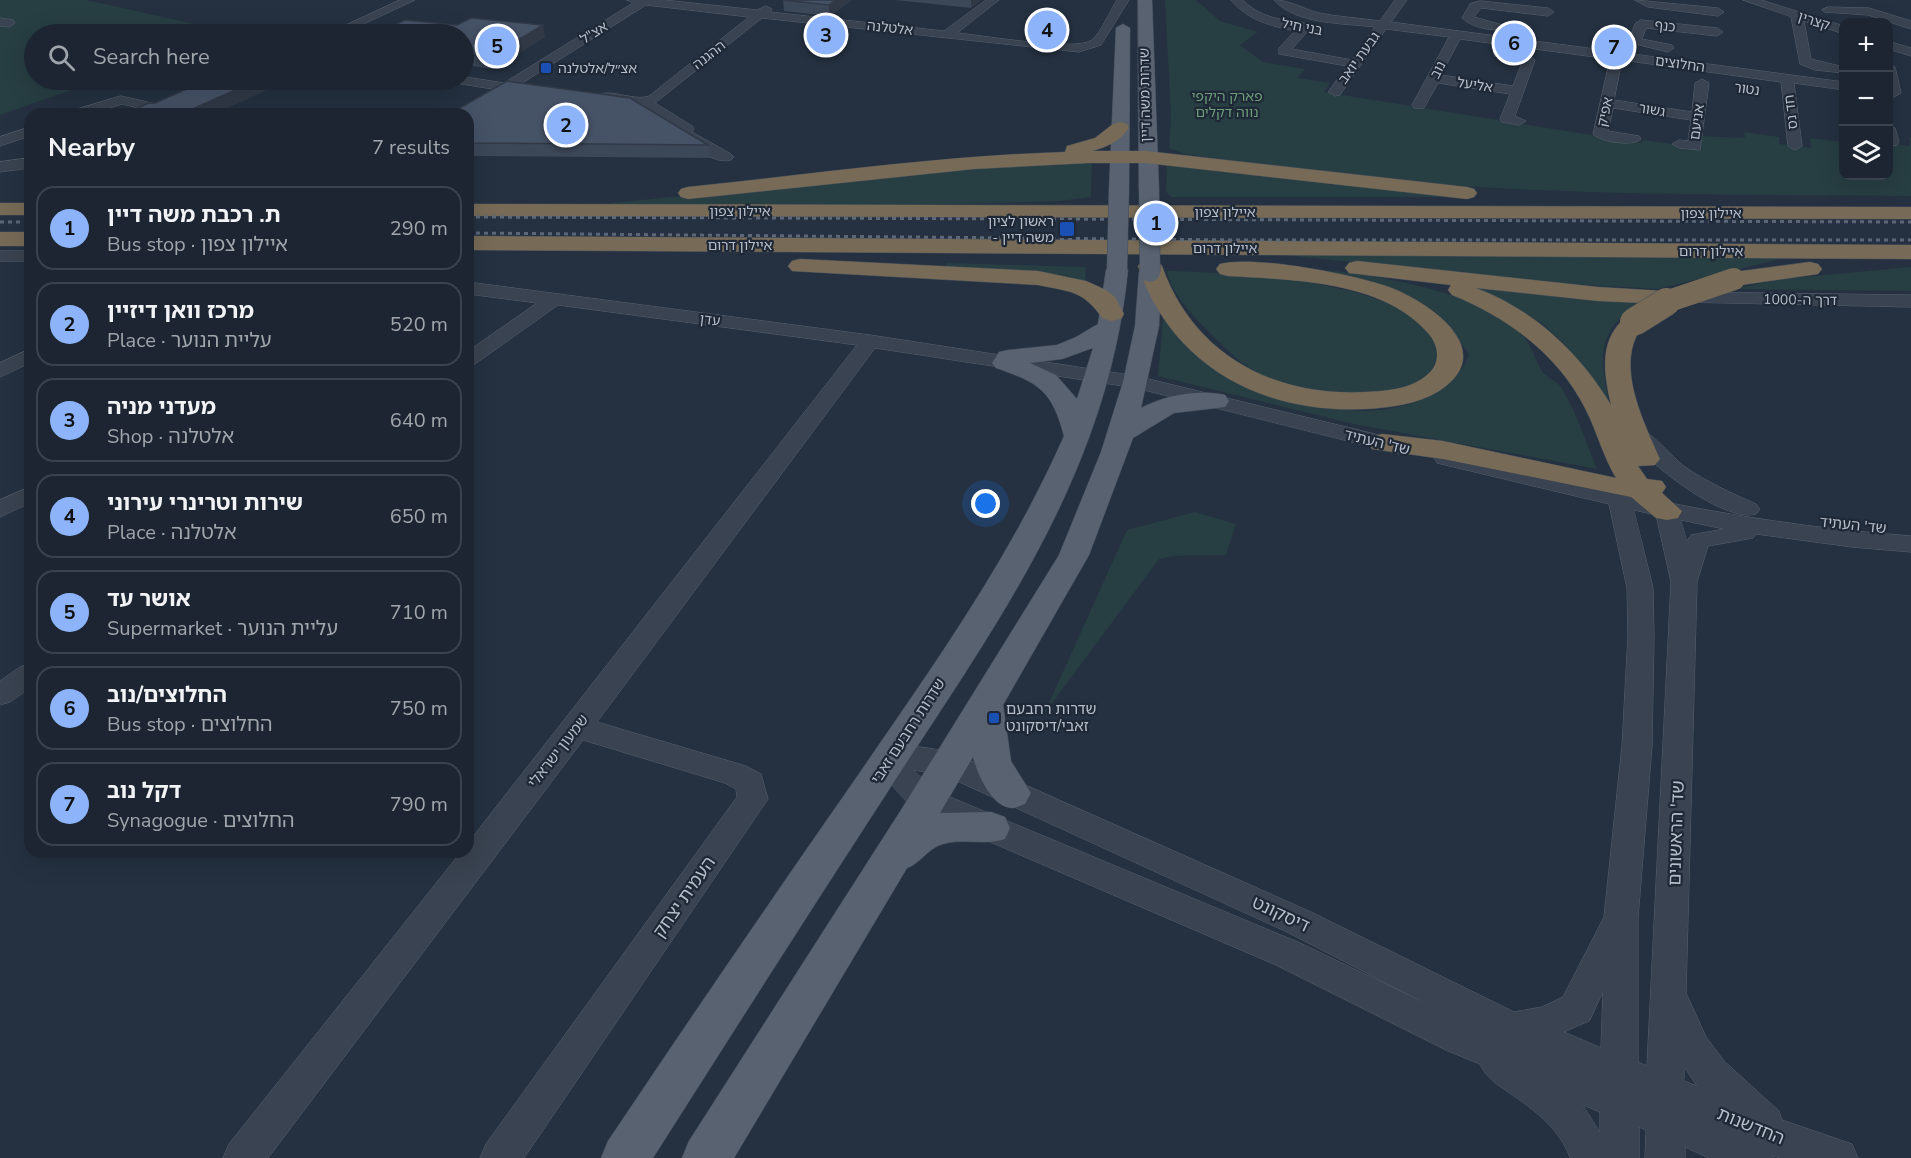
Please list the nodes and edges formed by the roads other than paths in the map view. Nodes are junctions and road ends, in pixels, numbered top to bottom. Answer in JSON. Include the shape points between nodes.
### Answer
{"nodes":[{"id":1,"x":409,"y":0,"type":"edge"},
{"id":2,"x":641,"y":0,"type":"edge"},
{"id":3,"x":993,"y":0,"type":"edge"},
{"id":4,"x":1123,"y":0,"type":"edge"},
{"id":5,"x":1145,"y":0,"type":"edge"},
{"id":6,"x":1237,"y":0,"type":"edge"},
{"id":7,"x":1280,"y":0,"type":"edge"},
{"id":8,"x":1288,"y":0,"type":"edge"},
{"id":9,"x":1401,"y":0,"type":"edge"},
{"id":10,"x":1641,"y":0,"type":"edge"},
{"id":11,"x":1749,"y":0,"type":"edge"},
{"id":12,"x":776,"y":2,"type":"edge"},
{"id":13,"x":1550,"y":6,"type":"edge"},
{"id":14,"x":1718,"y":6,"type":"edge"},
{"id":15,"x":1828,"y":10,"type":"dead end"},
{"id":16,"x":760,"y":14,"type":"junction"},
{"id":17,"x":1797,"y":15,"type":"junction"},
{"id":18,"x":790,"y":18,"type":"junction"},
{"id":19,"x":1902,"y":18,"type":"edge"},
{"id":20,"x":1338,"y":19,"type":"junction"},
{"id":21,"x":355,"y":24,"type":"edge"},
{"id":22,"x":1383,"y":25,"type":"junction"},
{"id":23,"x":1911,"y":25,"type":"edge"},
{"id":24,"x":1508,"y":27,"type":"dead end"},
{"id":25,"x":1839,"y":28,"type":"edge"},
{"id":26,"x":1303,"y":29,"type":"junction"},
{"id":27,"x":1333,"y":32,"type":"dead end"},
{"id":28,"x":948,"y":34,"type":"junction"},
{"id":29,"x":1453,"y":40,"type":"junction"},
{"id":30,"x":1717,"y":43,"type":"junction"},
{"id":31,"x":1535,"y":45,"type":"junction"},
{"id":32,"x":1893,"y":47,"type":"edge"},
{"id":33,"x":1682,"y":50,"type":"dead end"},
{"id":34,"x":1911,"y":52,"type":"edge"},
{"id":35,"x":1355,"y":64,"type":"junction"},
{"id":36,"x":1619,"y":66,"type":"junction"},
{"id":37,"x":1717,"y":69,"type":"junction"},
{"id":38,"x":1839,"y":69,"type":"edge"},
{"id":39,"x":1433,"y":78,"type":"junction"},
{"id":40,"x":1786,"y":79,"type":"junction"},
{"id":41,"x":474,"y":82,"type":"edge"},
{"id":42,"x":1702,"y":83,"type":"dead end"},
{"id":43,"x":1839,"y":85,"type":"edge"},
{"id":44,"x":506,"y":86,"type":"junction"},
{"id":45,"x":542,"y":91,"type":"edge"},
{"id":46,"x":1335,"y":92,"type":"dead end"},
{"id":47,"x":1518,"y":92,"type":"junction"},
{"id":48,"x":1893,"y":93,"type":"edge"},
{"id":49,"x":1911,"y":95,"type":"edge"},
{"id":50,"x":588,"y":97,"type":"edge"},
{"id":51,"x":1607,"y":103,"type":"junction"},
{"id":52,"x":641,"y":104,"type":"junction"},
{"id":53,"x":1419,"y":105,"type":"dead end"},
{"id":54,"x":92,"y":108,"type":"edge"},
{"id":55,"x":155,"y":108,"type":"edge"},
{"id":56,"x":466,"y":108,"type":"edge"},
{"id":57,"x":472,"y":108,"type":"edge"},
{"id":58,"x":1698,"y":117,"type":"junction"},
{"id":59,"x":1520,"y":121,"type":"dead end"},
{"id":60,"x":1120,"y":128,"type":"junction"},
{"id":61,"x":24,"y":133,"type":"edge"},
{"id":62,"x":1146,"y":134,"type":"junction"},
{"id":63,"x":1634,"y":139,"type":"dead end"},
{"id":64,"x":0,"y":142,"type":"edge"},
{"id":65,"x":1679,"y":144,"type":"dead end"},
{"id":66,"x":1795,"y":146,"type":"dead end"},
{"id":67,"x":1119,"y":156,"type":"junction"},
{"id":68,"x":726,"y":157,"type":"dead end"},
{"id":69,"x":1046,"y":157,"type":"junction"},
{"id":70,"x":1146,"y":157,"type":"junction"},
{"id":71,"x":23,"y":165,"type":"edge"},
{"id":72,"x":0,"y":167,"type":"edge"},
{"id":73,"x":1259,"y":171,"type":"junction"},
{"id":74,"x":1717,"y":201,"type":"junction"},
{"id":75,"x":1911,"y":202,"type":"edge"},
{"id":76,"x":0,"y":208,"type":"edge"},
{"id":77,"x":474,"y":208,"type":"edge"},
{"id":78,"x":474,"y":208,"type":"edge"},
{"id":79,"x":24,"y":209,"type":"edge"},
{"id":80,"x":864,"y":212,"type":"junction"},
{"id":81,"x":1911,"y":213,"type":"edge"},
{"id":82,"x":0,"y":239,"type":"edge"},
{"id":83,"x":24,"y":239,"type":"edge"},
{"id":84,"x":474,"y":243,"type":"edge"},
{"id":85,"x":474,"y":251,"type":"edge"},
{"id":86,"x":1911,"y":252,"type":"edge"},
{"id":87,"x":0,"y":256,"type":"edge"},
{"id":88,"x":24,"y":256,"type":"edge"},
{"id":89,"x":584,"y":257,"type":"junction"},
{"id":90,"x":1073,"y":262,"type":"junction"},
{"id":91,"x":1911,"y":262,"type":"edge"},
{"id":92,"x":1373,"y":269,"type":"junction"},
{"id":93,"x":1117,"y":270,"type":"junction"},
{"id":94,"x":1150,"y":270,"type":"junction"},
{"id":95,"x":474,"y":289,"type":"edge"},
{"id":96,"x":1688,"y":298,"type":"joint"},
{"id":97,"x":553,"y":300,"type":"junction"},
{"id":98,"x":1911,"y":302,"type":"edge"},
{"id":99,"x":1111,"y":320,"type":"junction"},
{"id":100,"x":870,"y":341,"type":"junction"},
{"id":101,"x":474,"y":356,"type":"edge"},
{"id":102,"x":24,"y":358,"type":"edge"},
{"id":103,"x":1007,"y":360,"type":"junction"},
{"id":104,"x":0,"y":371,"type":"edge"},
{"id":105,"x":1099,"y":372,"type":"junction"},
{"id":106,"x":1136,"y":382,"type":"junction"},
{"id":107,"x":1216,"y":401,"type":"junction"},
{"id":108,"x":1633,"y":429,"type":"junction"},
{"id":109,"x":1120,"y":435,"type":"junction"},
{"id":110,"x":1078,"y":437,"type":"junction"},
{"id":111,"x":1382,"y":443,"type":"junction"},
{"id":112,"x":1507,"y":473,"type":"junction"},
{"id":113,"x":1643,"y":494,"type":"junction"},
{"id":114,"x":24,"y":497,"type":"edge"},
{"id":115,"x":1748,"y":509,"type":"junction"},
{"id":116,"x":0,"y":510,"type":"edge"},
{"id":117,"x":1911,"y":530,"type":"edge"},
{"id":118,"x":1802,"y":534,"type":"junction"},
{"id":119,"x":1911,"y":544,"type":"edge"},
{"id":120,"x":1684,"y":582,"type":"junction"},
{"id":121,"x":1640,"y":588,"type":"junction"},
{"id":122,"x":24,"y":678,"type":"edge"},
{"id":123,"x":0,"y":695,"type":"edge"},
{"id":124,"x":985,"y":705,"type":"junction"},
{"id":125,"x":577,"y":727,"type":"junction"},
{"id":126,"x":890,"y":758,"type":"junction"},
{"id":127,"x":949,"y":764,"type":"junction"},
{"id":128,"x":1012,"y":792,"type":"junction"},
{"id":129,"x":927,"y":801,"type":"junction"},
{"id":130,"x":991,"y":828,"type":"junction"},
{"id":131,"x":890,"y":862,"type":"junction"},
{"id":132,"x":1621,"y":918,"type":"junction"},
{"id":133,"x":1670,"y":998,"type":"junction"},
{"id":134,"x":1512,"y":1029,"type":"junction"},
{"id":135,"x":1461,"y":1039,"type":"junction"},
{"id":136,"x":1621,"y":1088,"type":"junction"},
{"id":137,"x":1666,"y":1105,"type":"junction"},
{"id":138,"x":1769,"y":1149,"type":"edge"},
{"id":139,"x":243,"y":1158,"type":"edge"},
{"id":140,"x":500,"y":1158,"type":"edge"},
{"id":141,"x":625,"y":1158,"type":"edge"},
{"id":142,"x":706,"y":1158,"type":"edge"},
{"id":143,"x":1590,"y":1158,"type":"edge"},
{"id":144,"x":1619,"y":1158,"type":"edge"},
{"id":145,"x":1665,"y":1158,"type":"edge"},
{"id":146,"x":1838,"y":1158,"type":"edge"}],
"edges":[{"from":1,"to":21,"type":"street"},
{"from":2,"to":16,"type":"street","name":"אלטלנה"},
{"from":2,"to":44,"type":"street","name":"אצ\"ל"},
{"from":3,"to":28,"type":"street"},
{"from":4,"to":28,"type":"street","name":"אלטלנה","via":[[1101,38],[1070,48]]},
{"from":4,"to":60,"type":"main road","name":"שדרות משה דיין"},
{"from":5,"to":62,"type":"main road","name":"שדרות משה דיין"},
{"from":6,"to":26,"type":"street","name":"בני חיל","via":[[1259,17]]},
{"from":7,"to":20,"type":"street","name":"החלוצים","via":[[1302,12]]},
{"from":8,"to":20,"type":"street","name":"החלוצים","via":[[1307,11]]},
{"from":9,"to":22,"type":"street","name":"גבעת יואב","via":[[1388,11]]},
{"from":10,"to":14,"type":"street","via":[[1648,4]]},
{"from":11,"to":17,"type":"street","name":"קצרין"},
{"from":12,"to":16,"type":"street","name":"ההגנה"},
{"from":12,"to":18,"type":"street","via":[[774,13]]},
{"from":13,"to":24,"type":"street","via":[[1480,4],[1474,6],[1468,18]]},
{"from":13,"to":31,"type":"street"},
{"from":14,"to":30,"type":"street"},
{"from":15,"to":19,"type":"street"},
{"from":16,"to":18,"type":"street","name":"אלטלנה"},
{"from":16,"to":52,"type":"street","name":"ההגנה","via":[[654,99]]},
{"from":17,"to":25,"type":"street","name":"קצרין"},
{"from":17,"to":38,"type":"street","via":[[1805,61]]},
{"from":18,"to":28,"type":"street","name":"אלטלנה"},
{"from":19,"to":23,"type":"street"},
{"from":20,"to":22,"type":"street","name":"החלוצים"},
{"from":22,"to":29,"type":"street","name":"החלוצים"},
{"from":22,"to":35,"type":"street","name":"גבעת יואב","via":[[1369,37]]},
{"from":26,"to":27,"type":"street","name":"בני חיל"},
{"from":26,"to":35,"type":"street","via":[[1282,51]]},
{"from":29,"to":31,"type":"street","name":"החלוצים"},
{"from":29,"to":39,"type":"street","name":"נוב"},
{"from":29,"to":47,"type":"street","via":[[1527,58]]},
{"from":30,"to":33,"type":"street","name":"כנף","via":[[1641,24],[1635,40],[1638,42]]},
{"from":30,"to":37,"type":"street"},
{"from":31,"to":36,"type":"street","name":"החלוצים"},
{"from":32,"to":34,"type":"street"},
{"from":35,"to":46,"type":"street","name":"גבעת יואב"},
{"from":36,"to":37,"type":"street","name":"החלוצים"},
{"from":36,"to":51,"type":"street","name":"אפיק"},
{"from":37,"to":40,"type":"street","name":"החלוצים"},
{"from":39,"to":47,"type":"street","name":"אליעל"},
{"from":39,"to":53,"type":"street","name":"נוב"},
{"from":40,"to":43,"type":"street","name":"החלוצים"},
{"from":40,"to":66,"type":"street","name":"חד נס"},
{"from":41,"to":44,"type":"street"},
{"from":42,"to":58,"type":"street","name":"אניעם"},
{"from":44,"to":45,"type":"street"},
{"from":44,"to":56,"type":"street","name":"אצ\"ל"},
{"from":44,"to":57,"type":"street","name":"אצ\"ל"},
{"from":47,"to":59,"type":"street","via":[[1507,119]]},
{"from":48,"to":49,"type":"street"},
{"from":50,"to":52,"type":"street"},
{"from":51,"to":58,"type":"street","name":"גשור"},
{"from":51,"to":63,"type":"street","name":"אפיק","via":[[1600,134]]},
{"from":52,"to":68,"type":"street"},
{"from":54,"to":55,"type":"street","via":[[127,101]]},
{"from":58,"to":65,"type":"street","name":"אניעם","via":[[1695,147]]},
{"from":60,"to":67,"type":"main road","name":"שדרות משה דיין"},
{"from":60,"to":69,"type":"highway","via":[[1102,142]]},
{"from":61,"to":64,"type":"street"},
{"from":62,"to":70,"type":"main road","name":"שדרות משה דיין"},
{"from":62,"to":73,"type":"highway","via":[[1167,152]]},
{"from":67,"to":69,"type":"highway"},
{"from":67,"to":70,"type":"highway"},
{"from":67,"to":93,"type":"main road","name":"שדרות משה דיין","bridge":true},
{"from":69,"to":77,"type":"highway","via":[[644,197]]},
{"from":70,"to":73,"type":"highway"},
{"from":70,"to":94,"type":"main road","name":"שדרות משה דיין","bridge":true},
{"from":71,"to":72,"type":"street"},
{"from":73,"to":74,"type":"highway","via":[[1464,193]]},
{"from":74,"to":75,"type":"highway"},
{"from":74,"to":80,"type":"highway","via":[[1297,200]]},
{"from":76,"to":79,"type":"highway"},
{"from":78,"to":80,"type":"highway","name":"איילון צפון"},
{"from":80,"to":81,"type":"highway","name":"איילון צפון"},
{"from":82,"to":83,"type":"highway"},
{"from":84,"to":86,"type":"highway","name":"איילון דרום"},
{"from":85,"to":89,"type":"highway"},
{"from":87,"to":88,"type":"street"},
{"from":89,"to":90,"type":"highway"},
{"from":89,"to":99,"type":"highway","via":[[1038,278],[1078,286],[1097,295],[1106,302]]},
{"from":90,"to":92,"type":"highway","via":[[1284,263]]},
{"from":90,"to":94,"type":"highway","via":[[1280,272],[1356,285],[1399,300],[1433,321],[1447,339],[1448,365],[1428,386],[1387,399],[1339,401],[1283,392],[1238,374],[1195,342],[1170,312]]},
{"from":91,"to":108,"type":"highway","bridge":true,"via":[[1833,266],[1734,279],[1656,307],[1621,336],[1616,355]]},
{"from":92,"to":96,"type":"highway","via":[[1598,294]]},
{"from":92,"to":113,"type":"highway","via":[[1451,287],[1494,304],[1540,333],[1595,401],[1628,475]]},
{"from":93,"to":99,"type":"main road","name":"שדרות רחבעם זאבי"},
{"from":93,"to":106,"type":"main road","via":[[1127,299],[1116,360]]},
{"from":94,"to":106,"type":"main road","via":[[1147,326]]},
{"from":95,"to":97,"type":"street","name":"עדן"},
{"from":96,"to":98,"type":"street","name":"דרך ה-1000"},
{"from":97,"to":100,"type":"street","name":"עדן"},
{"from":97,"to":101,"type":"street"},
{"from":99,"to":103,"type":"main road","via":[[1091,341],[1063,354]]},
{"from":99,"to":105,"type":"main road","name":"שדרות רחבעם זאבי"},
{"from":100,"to":103,"type":"street","name":"עדן"},
{"from":100,"to":125,"type":"street","name":"שמעון ישראלי"},
{"from":102,"to":104,"type":"street"},
{"from":103,"to":105,"type":"street","name":"עדן"},
{"from":103,"to":110,"type":"main road","via":[[1051,381],[1069,403]]},
{"from":105,"to":106,"type":"street","name":"עדן"},
{"from":105,"to":110,"type":"main road","name":"שדרות רחבעם זאבי"},
{"from":106,"to":107,"type":"street","name":"שד' העתיד"},
{"from":106,"to":109,"type":"main road"},
{"from":107,"to":109,"type":"main road","via":[[1169,404]]},
{"from":107,"to":111,"type":"street","name":"שד' העתיד"},
{"from":108,"to":113,"type":"highway"},
{"from":108,"to":115,"type":"street","via":[[1654,456],[1686,480]]},
{"from":109,"to":124,"type":"main road","via":[[1074,555]]},
{"from":110,"to":126,"type":"main road","name":"שדרות רחבעם זאבי","via":[[1027,545]]},
{"from":111,"to":112,"type":"street","name":"שד' העתיד"},
{"from":111,"to":113,"type":"highway","via":[[1443,450]]},
{"from":112,"to":113,"type":"street","name":"שד' העתיד"},
{"from":112,"to":121,"type":"street","via":[[1595,507],[1609,522]]},
{"from":113,"to":115,"type":"street","name":"שד' העתיד"},
{"from":113,"to":118,"type":"street","name":"שד' העתיד"},
{"from":113,"to":120,"type":"street","name":"שד' הראשונים"},
{"from":113,"to":121,"type":"street"},
{"from":114,"to":116,"type":"street"},
{"from":115,"to":117,"type":"street","name":"שד' העתיד","via":[[1817,521]]},
{"from":118,"to":119,"type":"street","name":"שד' העתיד"},
{"from":118,"to":120,"type":"street","via":[[1741,533],[1700,540]]},
{"from":120,"to":133,"type":"street","name":"שד' הראשונים"},
{"from":121,"to":132,"type":"street","via":[[1637,746]]},
{"from":122,"to":123,"type":"street"},
{"from":124,"to":127,"type":"main road"},
{"from":124,"to":128,"type":"main road","via":[[989,755],[996,774]]},
{"from":125,"to":139,"type":"street","name":"שמעון ישראלי"},
{"from":125,"to":140,"type":"street","name":"העמית יצחק","via":[[735,774],[750,782],[753,799]]},
{"from":126,"to":127,"type":"street","name":"דיסקונט"},
{"from":126,"to":129,"type":"street","name":"דיסקונט","via":[[904,781]]},
{"from":126,"to":141,"type":"main road","name":"שדרות רחבעם זאבי"},
{"from":127,"to":128,"type":"street","name":"דיסקונט"},
{"from":127,"to":129,"type":"main road"},
{"from":128,"to":134,"type":"street","name":"דיסקונט","via":[[1299,922]]},
{"from":129,"to":130,"type":"street","name":"דיסקונט"},
{"from":129,"to":131,"type":"main road"},
{"from":130,"to":131,"type":"main road","via":[[946,827],[921,835]]},
{"from":130,"to":135,"type":"street","name":"דיסקונט","via":[[1288,954]]},
{"from":131,"to":142,"type":"main road"},
{"from":132,"to":134,"type":"street","via":[[1576,1009],[1545,1023]]},
{"from":132,"to":136,"type":"street"},
{"from":133,"to":137,"type":"street","name":"שד' הראשונים"},
{"from":133,"to":138,"type":"street","via":[[1694,1049]]},
{"from":134,"to":136,"type":"street","name":"דיסקונט"},
{"from":135,"to":136,"type":"street","via":[[1547,1071]]},
{"from":135,"to":143,"type":"street","via":[[1562,1106]]},
{"from":136,"to":137,"type":"street","name":"החדשנות"},
{"from":136,"to":144,"type":"street"},
{"from":137,"to":138,"type":"street","name":"החדשנות"},
{"from":137,"to":145,"type":"street","name":"שד' הראשונים"},
{"from":138,"to":146,"type":"street","name":"החדשנות"}]}
